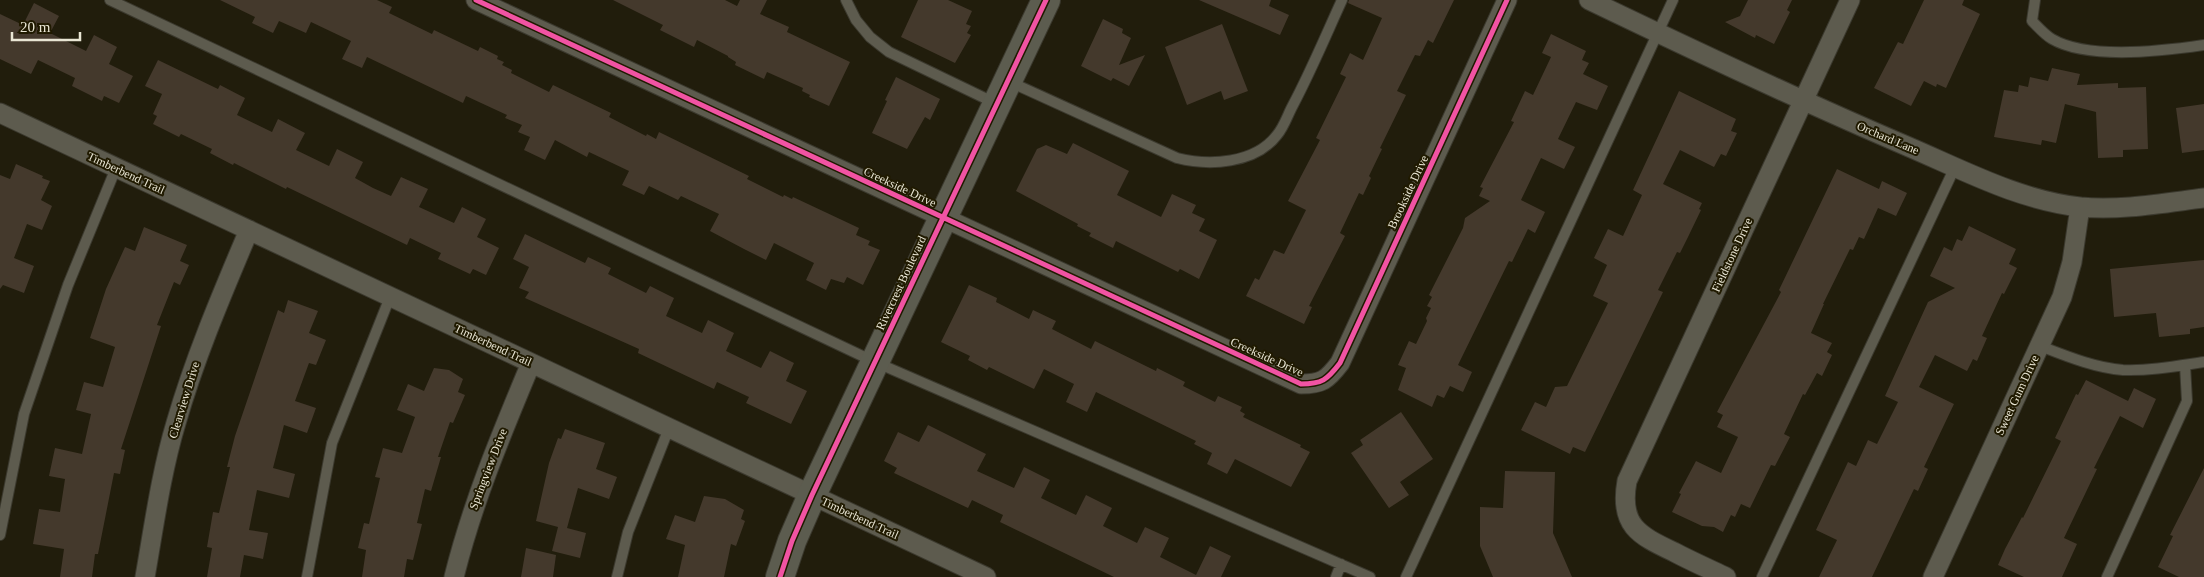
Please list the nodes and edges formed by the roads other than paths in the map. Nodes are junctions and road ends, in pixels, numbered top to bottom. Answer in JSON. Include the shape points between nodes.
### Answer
{"nodes":[{"id":1,"x":110,"y":0,"type":"edge"},
{"id":2,"x":476,"y":0,"type":"edge"},
{"id":3,"x":846,"y":0,"type":"edge"},
{"id":4,"x":1046,"y":0,"type":"edge"},
{"id":5,"x":1342,"y":0,"type":"edge"},
{"id":6,"x":1507,"y":0,"type":"edge"},
{"id":7,"x":1589,"y":0,"type":"edge"},
{"id":8,"x":1673,"y":0,"type":"edge"},
{"id":9,"x":1850,"y":0,"type":"edge"},
{"id":10,"x":2035,"y":0,"type":"edge"},
{"id":11,"x":1658,"y":32,"type":"junction"},
{"id":12,"x":2204,"y":45,"type":"edge"},
{"id":13,"x":1002,"y":92,"type":"junction"},
{"id":14,"x":1803,"y":102,"type":"junction"},
{"id":15,"x":0,"y":114,"type":"edge"},
{"id":16,"x":1955,"y":167,"type":"junction"},
{"id":17,"x":116,"y":168,"type":"junction"},
{"id":18,"x":2204,"y":198,"type":"edge"},
{"id":19,"x":2080,"y":207,"type":"junction"},
{"id":20,"x":943,"y":218,"type":"junction"},
{"id":21,"x":249,"y":230,"type":"junction"},
{"id":22,"x":390,"y":297,"type":"junction"},
{"id":23,"x":2040,"y":346,"type":"junction"},
{"id":24,"x":875,"y":362,"type":"junction"},
{"id":25,"x":2204,"y":362,"type":"edge"},
{"id":26,"x":531,"y":363,"type":"junction"},
{"id":27,"x":2185,"y":365,"type":"junction"},
{"id":28,"x":1317,"y":384,"type":"joint"},
{"id":29,"x":669,"y":428,"type":"junction"},
{"id":30,"x":812,"y":495,"type":"junction"},
{"id":31,"x":0,"y":535,"type":"edge"},
{"id":32,"x":1341,"y":564,"type":"junction"},
{"id":33,"x":982,"y":576,"type":"edge"},
{"id":34,"x":145,"y":577,"type":"edge"},
{"id":35,"x":307,"y":577,"type":"edge"},
{"id":36,"x":454,"y":577,"type":"edge"},
{"id":37,"x":617,"y":577,"type":"edge"},
{"id":38,"x":780,"y":577,"type":"edge"},
{"id":39,"x":1336,"y":577,"type":"edge"},
{"id":40,"x":1370,"y":577,"type":"edge"},
{"id":41,"x":1406,"y":577,"type":"edge"},
{"id":42,"x":1726,"y":577,"type":"edge"},
{"id":43,"x":1762,"y":577,"type":"edge"},
{"id":44,"x":1933,"y":577,"type":"edge"},
{"id":45,"x":2107,"y":577,"type":"edge"}],
"edges":[{"from":1,"to":24,"type":"lane"},
{"from":2,"to":20,"type":"street","name":"Creekside Drive"},
{"from":3,"to":13,"type":"lane","via":[[861,26],[888,52]]},
{"from":4,"to":13,"type":"street","name":"Rivercrest Boulevard"},
{"from":5,"to":13,"type":"lane","via":[[1277,136],[1255,152],[1239,158],[1215,162],[1177,158]]},
{"from":6,"to":28,"type":"street","name":"Brookside Drive","via":[[1340,363],[1330,377]]},
{"from":7,"to":11,"type":"street","name":"Orchard Lane"},
{"from":8,"to":11,"type":"lane"},
{"from":9,"to":14,"type":"street","name":"Fieldstone Drive"},
{"from":10,"to":12,"type":"lane","via":[[2032,22],[2052,39],[2072,48],[2105,52]]},
{"from":11,"to":14,"type":"street","name":"Orchard Lane"},
{"from":11,"to":41,"type":"lane"},
{"from":13,"to":20,"type":"street","name":"Rivercrest Boulevard"},
{"from":14,"to":16,"type":"street","name":"Orchard Lane"},
{"from":14,"to":42,"type":"street","name":"Fieldstone Drive","via":[[1627,481],[1624,497],[1626,513],[1633,527],[1645,539]]},
{"from":15,"to":17,"type":"street","name":"Timberbend Trail"},
{"from":16,"to":19,"type":"street","name":"Orchard Lane","via":[[2003,189]]},
{"from":16,"to":43,"type":"lane"},
{"from":17,"to":21,"type":"street","name":"Timberbend Trail"},
{"from":17,"to":31,"type":"lane","via":[[68,285],[24,414]]},
{"from":18,"to":19,"type":"street","name":"Orchard Lane","via":[[2112,208]]},
{"from":19,"to":23,"type":"street","name":"Sweet Gum Drive","via":[[2072,262],[2062,297]]},
{"from":20,"to":24,"type":"street","name":"Rivercrest Boulevard"},
{"from":20,"to":28,"type":"street","name":"Creekside Drive","via":[[1291,381]]},
{"from":21,"to":22,"type":"street","name":"Timberbend Trail"},
{"from":21,"to":34,"type":"street","name":"Clearview Drive","via":[[207,328],[175,424]]},
{"from":22,"to":26,"type":"street","name":"Timberbend Trail"},
{"from":22,"to":35,"type":"lane","via":[[332,443]]},
{"from":23,"to":27,"type":"lane","via":[[2075,360],[2121,370]]},
{"from":23,"to":44,"type":"street","name":"Sweet Gum Drive"},
{"from":24,"to":30,"type":"street","name":"Rivercrest Boulevard"},
{"from":24,"to":32,"type":"lane"},
{"from":25,"to":27,"type":"lane"},
{"from":26,"to":29,"type":"street","name":"Timberbend Trail"},
{"from":26,"to":36,"type":"street","name":"Springview Drive","via":[[479,488]]},
{"from":27,"to":45,"type":"lane","via":[[2187,401]]},
{"from":29,"to":30,"type":"street","name":"Timberbend Trail"},
{"from":29,"to":37,"type":"lane","via":[[628,532]]},
{"from":30,"to":33,"type":"street","name":"Timberbend Trail"},
{"from":30,"to":38,"type":"street","name":"Rivercrest Boulevard"},
{"from":32,"to":39,"type":"lane"},
{"from":32,"to":40,"type":"lane"}]}
